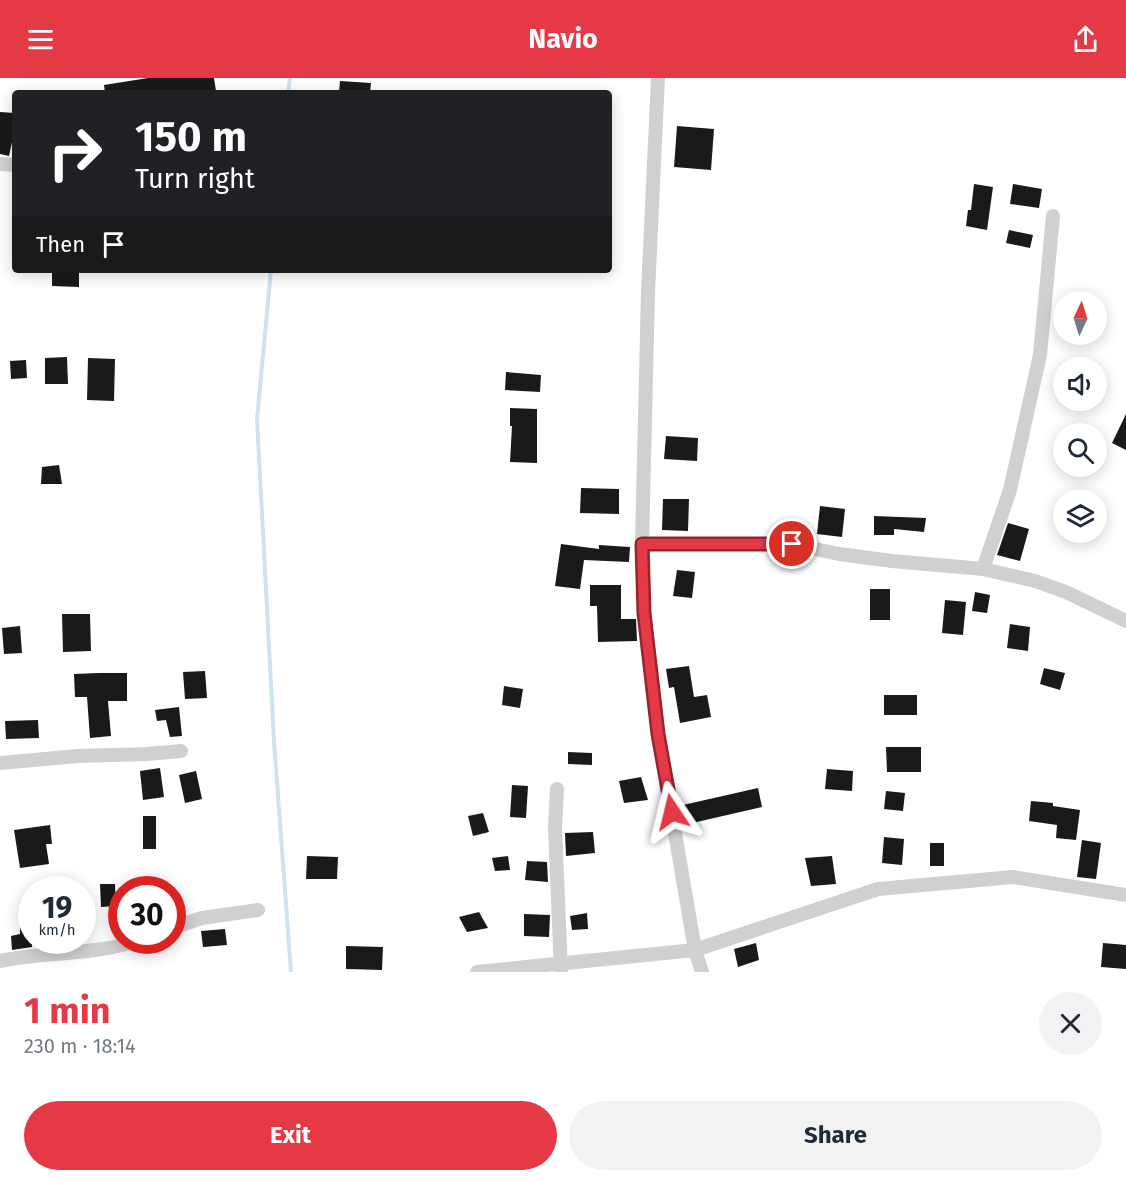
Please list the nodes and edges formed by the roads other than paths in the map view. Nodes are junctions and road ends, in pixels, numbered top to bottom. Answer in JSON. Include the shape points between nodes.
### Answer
{"nodes":[{"id":1,"x":658,"y":78,"type":"edge"},
{"id":2,"x":1053,"y":216,"type":"dead end"},
{"id":3,"x":642,"y":544,"type":"junction"},
{"id":4,"x":983,"y":569,"type":"junction"},
{"id":5,"x":1126,"y":621,"type":"edge"},
{"id":6,"x":181,"y":751,"type":"dead end"},
{"id":7,"x":0,"y":764,"type":"edge"},
{"id":8,"x":557,"y":789,"type":"dead end"},
{"id":9,"x":1126,"y":895,"type":"edge"},
{"id":10,"x":258,"y":910,"type":"dead end"},
{"id":11,"x":186,"y":923,"type":"edge"},
{"id":12,"x":108,"y":947,"type":"edge"},
{"id":13,"x":695,"y":950,"type":"junction"},
{"id":14,"x":0,"y":963,"type":"edge"},
{"id":15,"x":561,"y":968,"type":"edge"},
{"id":16,"x":1,"y":972,"type":"edge"},
{"id":17,"x":477,"y":972,"type":"edge"},
{"id":18,"x":702,"y":972,"type":"edge"}],
"edges":[{"from":1,"to":3,"type":"street"},
{"from":2,"to":4,"type":"street","via":[[1040,355],[1010,490]]},
{"from":3,"to":4,"type":"street","via":[[792,544],[882,559]]},
{"from":3,"to":13,"type":"street","via":[[644,613],[658,734]]},
{"from":4,"to":5,"type":"street","via":[[1066,592]]},
{"from":6,"to":7,"type":"street"},
{"from":8,"to":15,"type":"street"},
{"from":9,"to":13,"type":"street","via":[[1013,877],[878,889]]},
{"from":10,"to":11,"type":"street"},
{"from":12,"to":14,"type":"street"},
{"from":13,"to":15,"type":"street"},
{"from":13,"to":18,"type":"street"},
{"from":14,"to":16,"type":"street"},
{"from":15,"to":17,"type":"street"}]}
